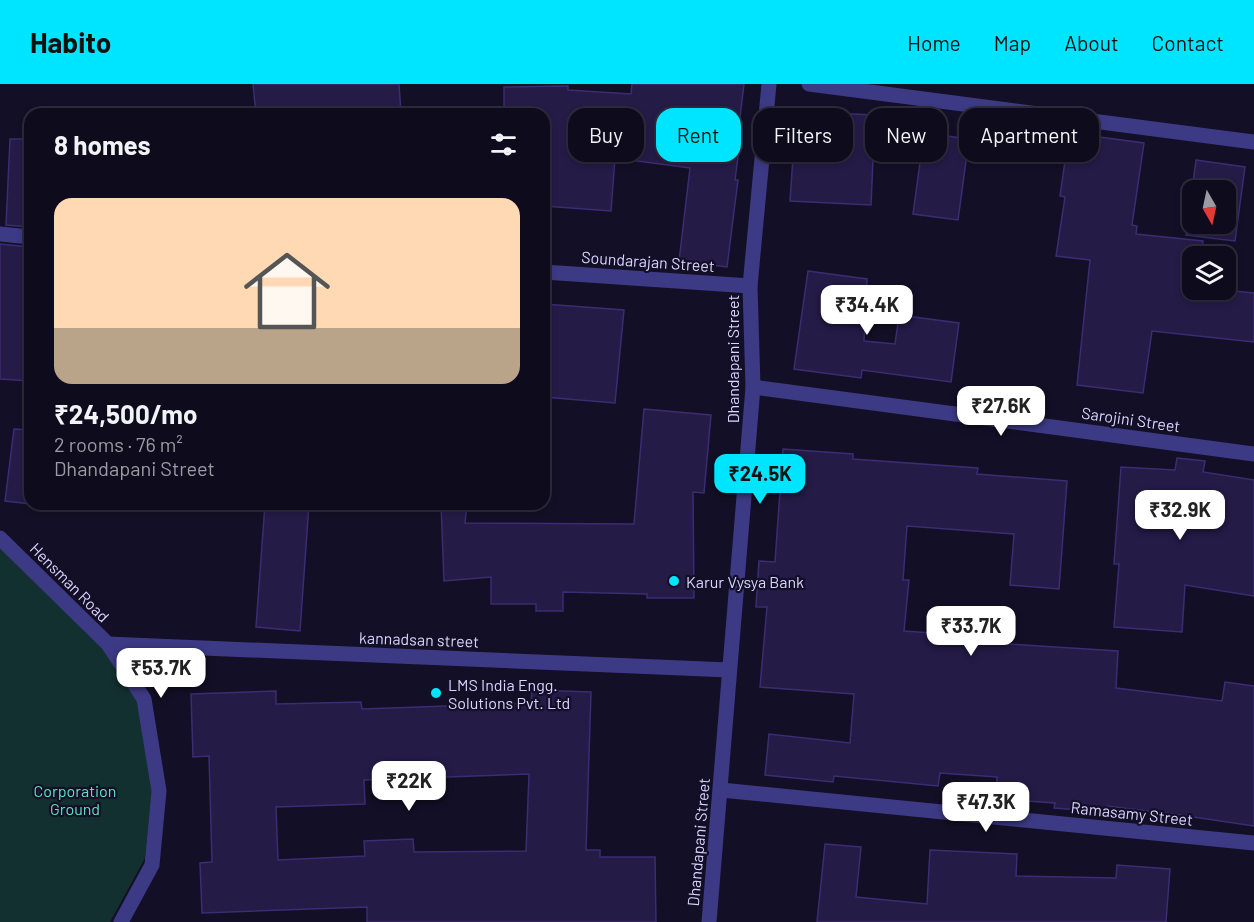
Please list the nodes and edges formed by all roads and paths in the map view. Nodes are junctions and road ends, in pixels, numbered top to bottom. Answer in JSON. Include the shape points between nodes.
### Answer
{"nodes":[{"id":1,"x":769,"y":84,"type":"edge"},
{"id":2,"x":808,"y":84,"type":"edge"},
{"id":3,"x":1254,"y":142,"type":"edge"},
{"id":4,"x":0,"y":234,"type":"edge"},
{"id":5,"x":24,"y":236,"type":"edge"},
{"id":6,"x":550,"y":272,"type":"edge"},
{"id":7,"x":750,"y":286,"type":"junction"},
{"id":8,"x":753,"y":387,"type":"junction"},
{"id":9,"x":1254,"y":454,"type":"edge"},
{"id":10,"x":0,"y":538,"type":"edge"},
{"id":11,"x":108,"y":644,"type":"junction"},
{"id":12,"x":729,"y":670,"type":"junction"},
{"id":13,"x":721,"y":790,"type":"junction"},
{"id":14,"x":1254,"y":843,"type":"edge"},
{"id":15,"x":121,"y":922,"type":"edge"},
{"id":16,"x":709,"y":922,"type":"edge"}],
"edges":[{"from":1,"to":7,"type":"street","name":"Dhandapani Street"},
{"from":2,"to":3,"type":"street"},
{"from":4,"to":5,"type":"street"},
{"from":6,"to":7,"type":"street","name":"Soundarajan Street"},
{"from":7,"to":8,"type":"street","name":"Dhandapani Street"},
{"from":8,"to":9,"type":"street","name":"Sarojini Street"},
{"from":8,"to":12,"type":"street","name":"Dhandapani Street"},
{"from":10,"to":11,"type":"street","name":"Hensman Road"},
{"from":11,"to":12,"type":"street","name":"kannadsan street"},
{"from":11,"to":15,"type":"street","name":"Hensman Road","via":[[144,699],[159,791],[152,865]]},
{"from":12,"to":13,"type":"street","name":"Dhandapani Street"},
{"from":13,"to":14,"type":"street","name":"Ramasamy Street"},
{"from":13,"to":16,"type":"street","name":"Dhandapani Street"}]}
